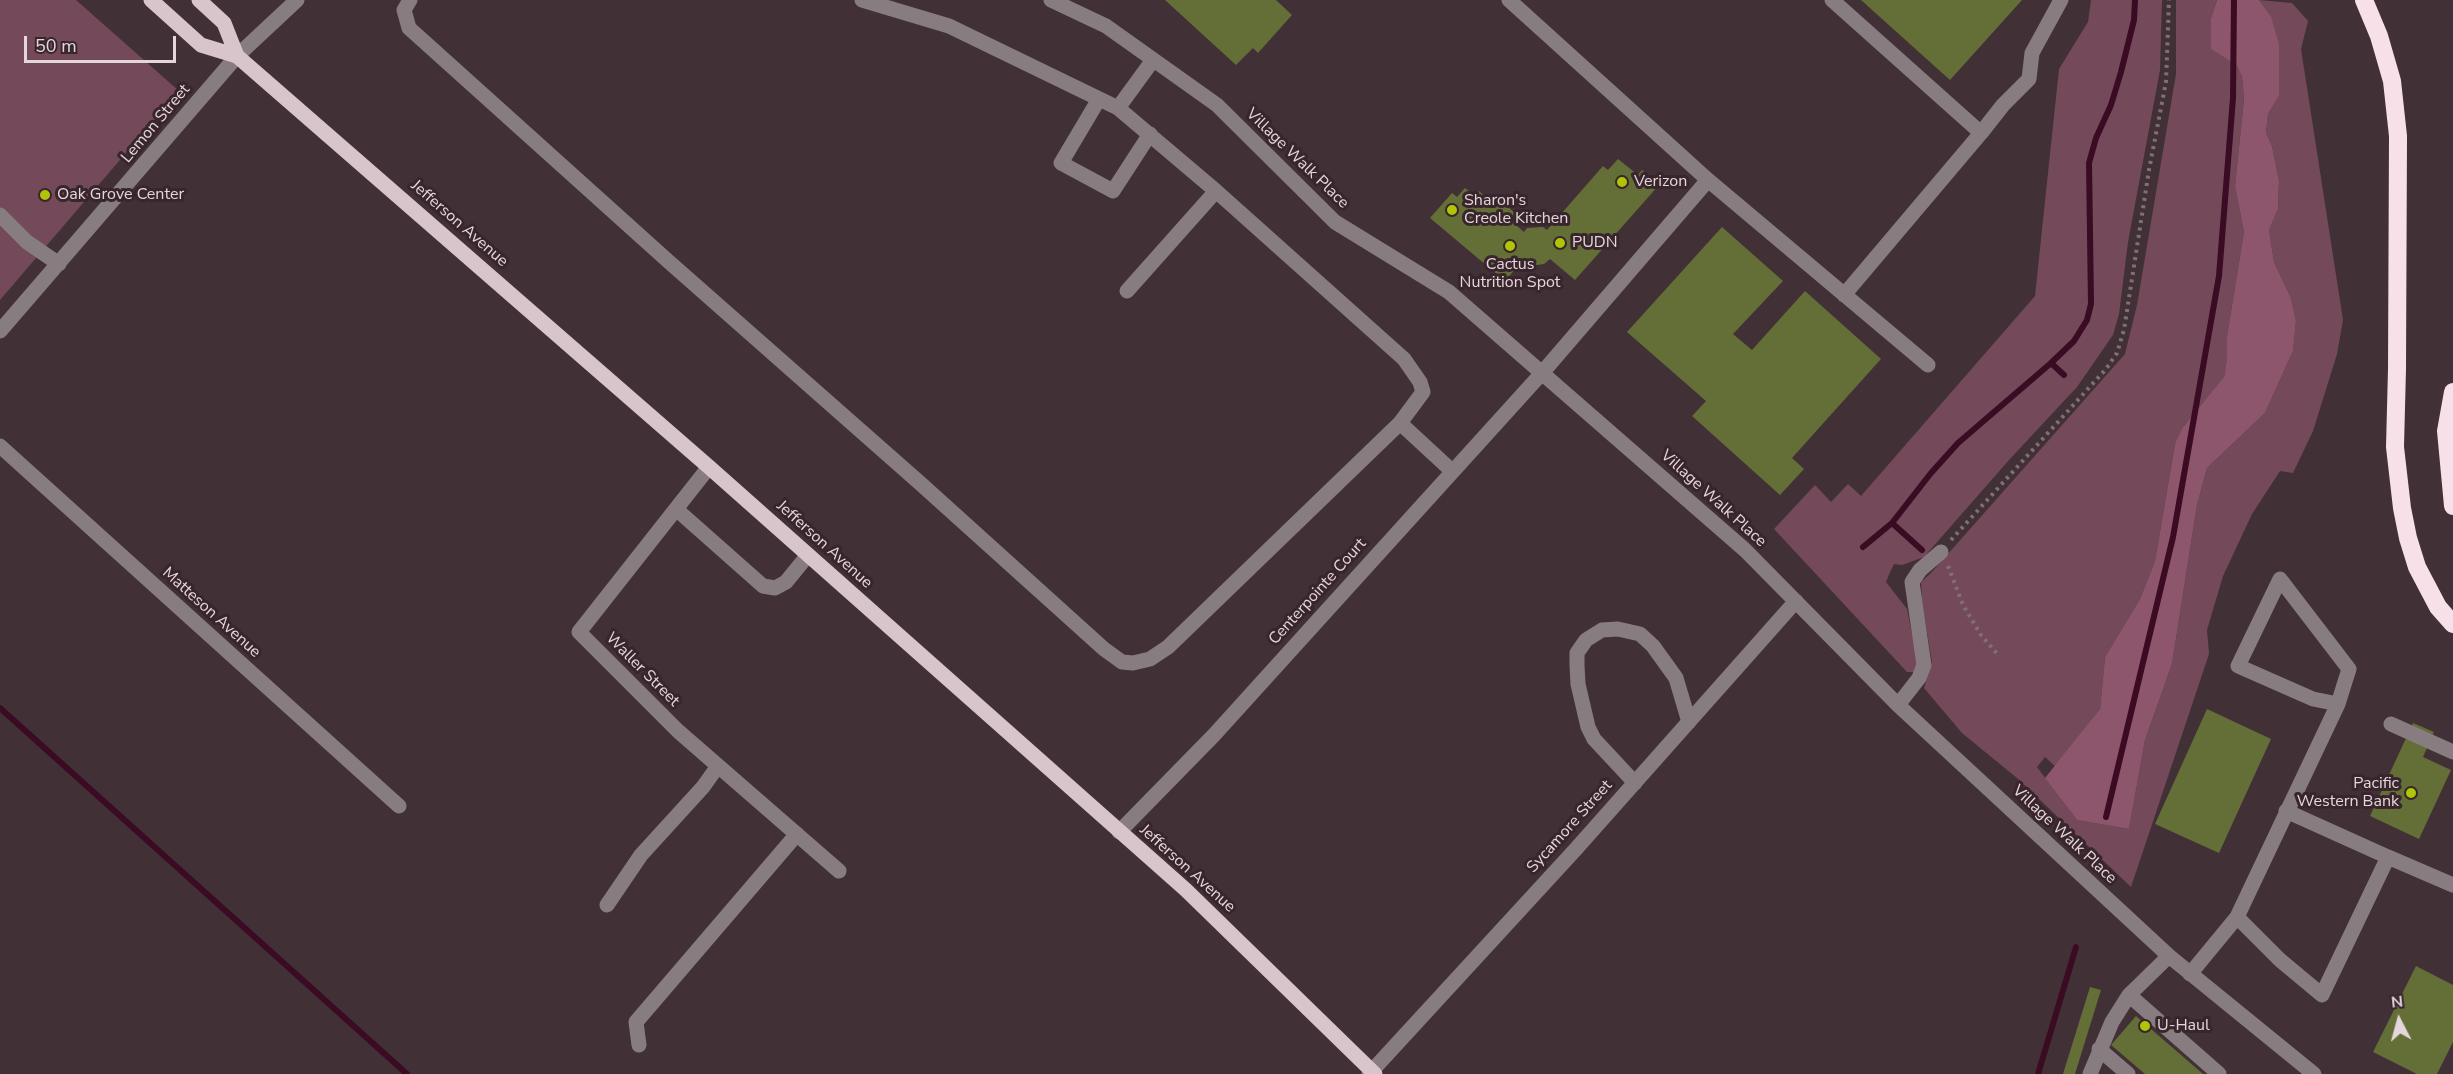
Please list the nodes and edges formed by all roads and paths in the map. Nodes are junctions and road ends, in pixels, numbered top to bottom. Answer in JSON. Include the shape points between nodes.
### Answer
{"nodes":[{"id":1,"x":151,"y":0,"type":"edge"},
{"id":2,"x":199,"y":0,"type":"edge"},
{"id":3,"x":297,"y":0,"type":"edge"},
{"id":4,"x":410,"y":0,"type":"edge"},
{"id":5,"x":862,"y":0,"type":"edge"},
{"id":6,"x":1051,"y":0,"type":"edge"},
{"id":7,"x":1509,"y":0,"type":"edge"},
{"id":8,"x":1832,"y":0,"type":"edge"},
{"id":9,"x":2061,"y":0,"type":"edge"},
{"id":10,"x":2169,"y":0,"type":"edge"},
{"id":11,"x":2364,"y":0,"type":"edge"},
{"id":12,"x":1071,"y":4,"type":"edge"},
{"id":13,"x":237,"y":56,"type":"junction"},
{"id":14,"x":1153,"y":60,"type":"junction"},
{"id":15,"x":1099,"y":99,"type":"junction"},
{"id":16,"x":1118,"y":108,"type":"junction"},
{"id":17,"x":1981,"y":133,"type":"junction"},
{"id":18,"x":1150,"y":134,"type":"junction"},
{"id":19,"x":1708,"y":180,"type":"junction"},
{"id":20,"x":1216,"y":191,"type":"junction"},
{"id":21,"x":0,"y":215,"type":"edge"},
{"id":22,"x":59,"y":264,"type":"junction"},
{"id":23,"x":1127,"y":291,"type":"dead end"},
{"id":24,"x":1844,"y":295,"type":"junction"},
{"id":25,"x":0,"y":331,"type":"edge"},
{"id":26,"x":1928,"y":365,"type":"dead end"},
{"id":27,"x":1542,"y":373,"type":"junction"},
{"id":28,"x":2453,"y":392,"type":"edge"},
{"id":29,"x":1400,"y":423,"type":"junction"},
{"id":30,"x":0,"y":446,"type":"edge"},
{"id":31,"x":709,"y":466,"type":"junction"},
{"id":32,"x":1452,"y":471,"type":"junction"},
{"id":33,"x":2453,"y":506,"type":"edge"},
{"id":34,"x":676,"y":509,"type":"junction"},
{"id":35,"x":1941,"y":552,"type":"junction"},
{"id":36,"x":808,"y":555,"type":"junction"},
{"id":37,"x":1796,"y":602,"type":"junction"},
{"id":38,"x":2453,"y":624,"type":"edge"},
{"id":39,"x":1999,"y":656,"type":"dead end"},
{"id":40,"x":2337,"y":704,"type":"junction"},
{"id":41,"x":1898,"y":705,"type":"junction"},
{"id":42,"x":1689,"y":722,"type":"junction"},
{"id":43,"x":2391,"y":724,"type":"dead end"},
{"id":44,"x":2453,"y":752,"type":"edge"},
{"id":45,"x":718,"y":766,"type":"junction"},
{"id":46,"x":1635,"y":783,"type":"junction"},
{"id":47,"x":399,"y":806,"type":"dead end"},
{"id":48,"x":2286,"y":811,"type":"junction"},
{"id":49,"x":1119,"y":832,"type":"junction"},
{"id":50,"x":797,"y":834,"type":"junction"},
{"id":51,"x":2388,"y":857,"type":"junction"},
{"id":52,"x":839,"y":871,"type":"dead end"},
{"id":53,"x":2453,"y":885,"type":"edge"},
{"id":54,"x":607,"y":905,"type":"dead end"},
{"id":55,"x":2237,"y":917,"type":"junction"},
{"id":56,"x":2169,"y":956,"type":"junction"},
{"id":57,"x":2190,"y":974,"type":"junction"},
{"id":58,"x":2129,"y":995,"type":"junction"},
{"id":59,"x":639,"y":1045,"type":"dead end"},
{"id":60,"x":2099,"y":1048,"type":"junction"},
{"id":61,"x":1372,"y":1073,"type":"edge"},
{"id":62,"x":2090,"y":1074,"type":"edge"},
{"id":63,"x":2128,"y":1074,"type":"edge"},
{"id":64,"x":2219,"y":1074,"type":"edge"},
{"id":65,"x":2314,"y":1074,"type":"edge"}],
"edges":[{"from":1,"to":13,"type":"main road","name":"Jefferson Avenue","via":[[201,45]]},
{"from":2,"to":13,"type":"main road","name":"Jefferson Avenue","via":[[225,23]]},
{"from":3,"to":13,"type":"street","name":"Lemon Street"},
{"from":4,"to":29,"type":"street","via":[[404,10],[409,28],[1122,662],[1150,659],[1168,647]]},
{"from":5,"to":15,"type":"street","via":[[949,26]]},
{"from":6,"to":12,"type":"street","name":"Village Walk Place"},
{"from":7,"to":19,"type":"street"},
{"from":8,"to":17,"type":"street"},
{"from":9,"to":17,"type":"street","via":[[2032,53],[2029,79]]},
{"from":10,"to":35,"type":"path","via":[[2166,81],[2117,353]]},
{"from":11,"to":38,"type":"highway","via":[[2392,81],[2398,136],[2395,447],[2402,508],[2417,567],[2438,607]]},
{"from":12,"to":14,"type":"street","name":"Village Walk Place"},
{"from":13,"to":22,"type":"street","name":"Lemon Street"},
{"from":13,"to":31,"type":"main road","name":"Jefferson Avenue"},
{"from":14,"to":16,"type":"street"},
{"from":14,"to":27,"type":"street","name":"Village Walk Place","via":[[1217,105],[1335,222],[1449,292]]},
{"from":15,"to":16,"type":"street"},
{"from":15,"to":18,"type":"street","via":[[1061,163],[1113,191]]},
{"from":16,"to":18,"type":"street"},
{"from":17,"to":24,"type":"street"},
{"from":18,"to":20,"type":"street"},
{"from":19,"to":24,"type":"street"},
{"from":19,"to":27,"type":"street","name":"Centerpointe Court"},
{"from":20,"to":23,"type":"street"},
{"from":20,"to":29,"type":"street","via":[[1404,359],[1424,392]]},
{"from":21,"to":22,"type":"street","via":[[27,242]]},
{"from":22,"to":25,"type":"street","name":"Lemon Street"},
{"from":24,"to":26,"type":"street"},
{"from":27,"to":32,"type":"street","name":"Centerpointe Court"},
{"from":27,"to":37,"type":"street","name":"Village Walk Place","via":[[1745,550]]},
{"from":28,"to":33,"type":"highway","via":[[2446,431]]},
{"from":29,"to":32,"type":"street"},
{"from":30,"to":47,"type":"street","name":"Matteson Avenue"},
{"from":31,"to":34,"type":"street","name":"Waller Street"},
{"from":31,"to":36,"type":"main road","name":"Jefferson Avenue"},
{"from":32,"to":49,"type":"street","name":"Centerpointe Court","via":[[1214,735]]},
{"from":34,"to":36,"type":"street","via":[[763,586],[775,588],[786,582]]},
{"from":34,"to":45,"type":"street","name":"Waller Street","via":[[579,632]]},
{"from":35,"to":39,"type":"path","via":[[1963,605]]},
{"from":35,"to":41,"type":"street","via":[[1912,582],[1924,665]]},
{"from":36,"to":49,"type":"main road","name":"Jefferson Avenue"},
{"from":37,"to":41,"type":"street","name":"Village Walk Place"},
{"from":37,"to":42,"type":"street","name":"Sycamore Street"},
{"from":40,"to":40,"type":"street","via":[[2313,699],[2238,666],[2280,579],[2349,669]]},
{"from":40,"to":48,"type":"street"},
{"from":41,"to":56,"type":"street","name":"Village Walk Place"},
{"from":42,"to":46,"type":"street","name":"Sycamore Street"},
{"from":42,"to":46,"type":"street","via":[[1676,678],[1640,634],[1602,630],[1586,640],[1577,653],[1576,665],[1588,727],[1594,739]]},
{"from":43,"to":44,"type":"street"},
{"from":45,"to":50,"type":"street","name":"Waller Street"},
{"from":45,"to":54,"type":"street","via":[[703,788],[641,855]]},
{"from":46,"to":61,"type":"street","name":"Sycamore Street"},
{"from":48,"to":51,"type":"street"},
{"from":48,"to":55,"type":"street"},
{"from":49,"to":61,"type":"main road","name":"Jefferson Avenue","via":[[1186,890]]},
{"from":50,"to":52,"type":"street","name":"Waller Street"},
{"from":50,"to":59,"type":"street","via":[[636,1022]]},
{"from":51,"to":53,"type":"street"},
{"from":51,"to":55,"type":"street","via":[[2322,995]]},
{"from":55,"to":57,"type":"street"},
{"from":56,"to":57,"type":"street","name":"Village Walk Place"},
{"from":56,"to":58,"type":"street"},
{"from":57,"to":65,"type":"street","name":"Village Walk Place"},
{"from":58,"to":60,"type":"street"},
{"from":58,"to":64,"type":"street"},
{"from":60,"to":62,"type":"street"},
{"from":60,"to":63,"type":"street"}]}
